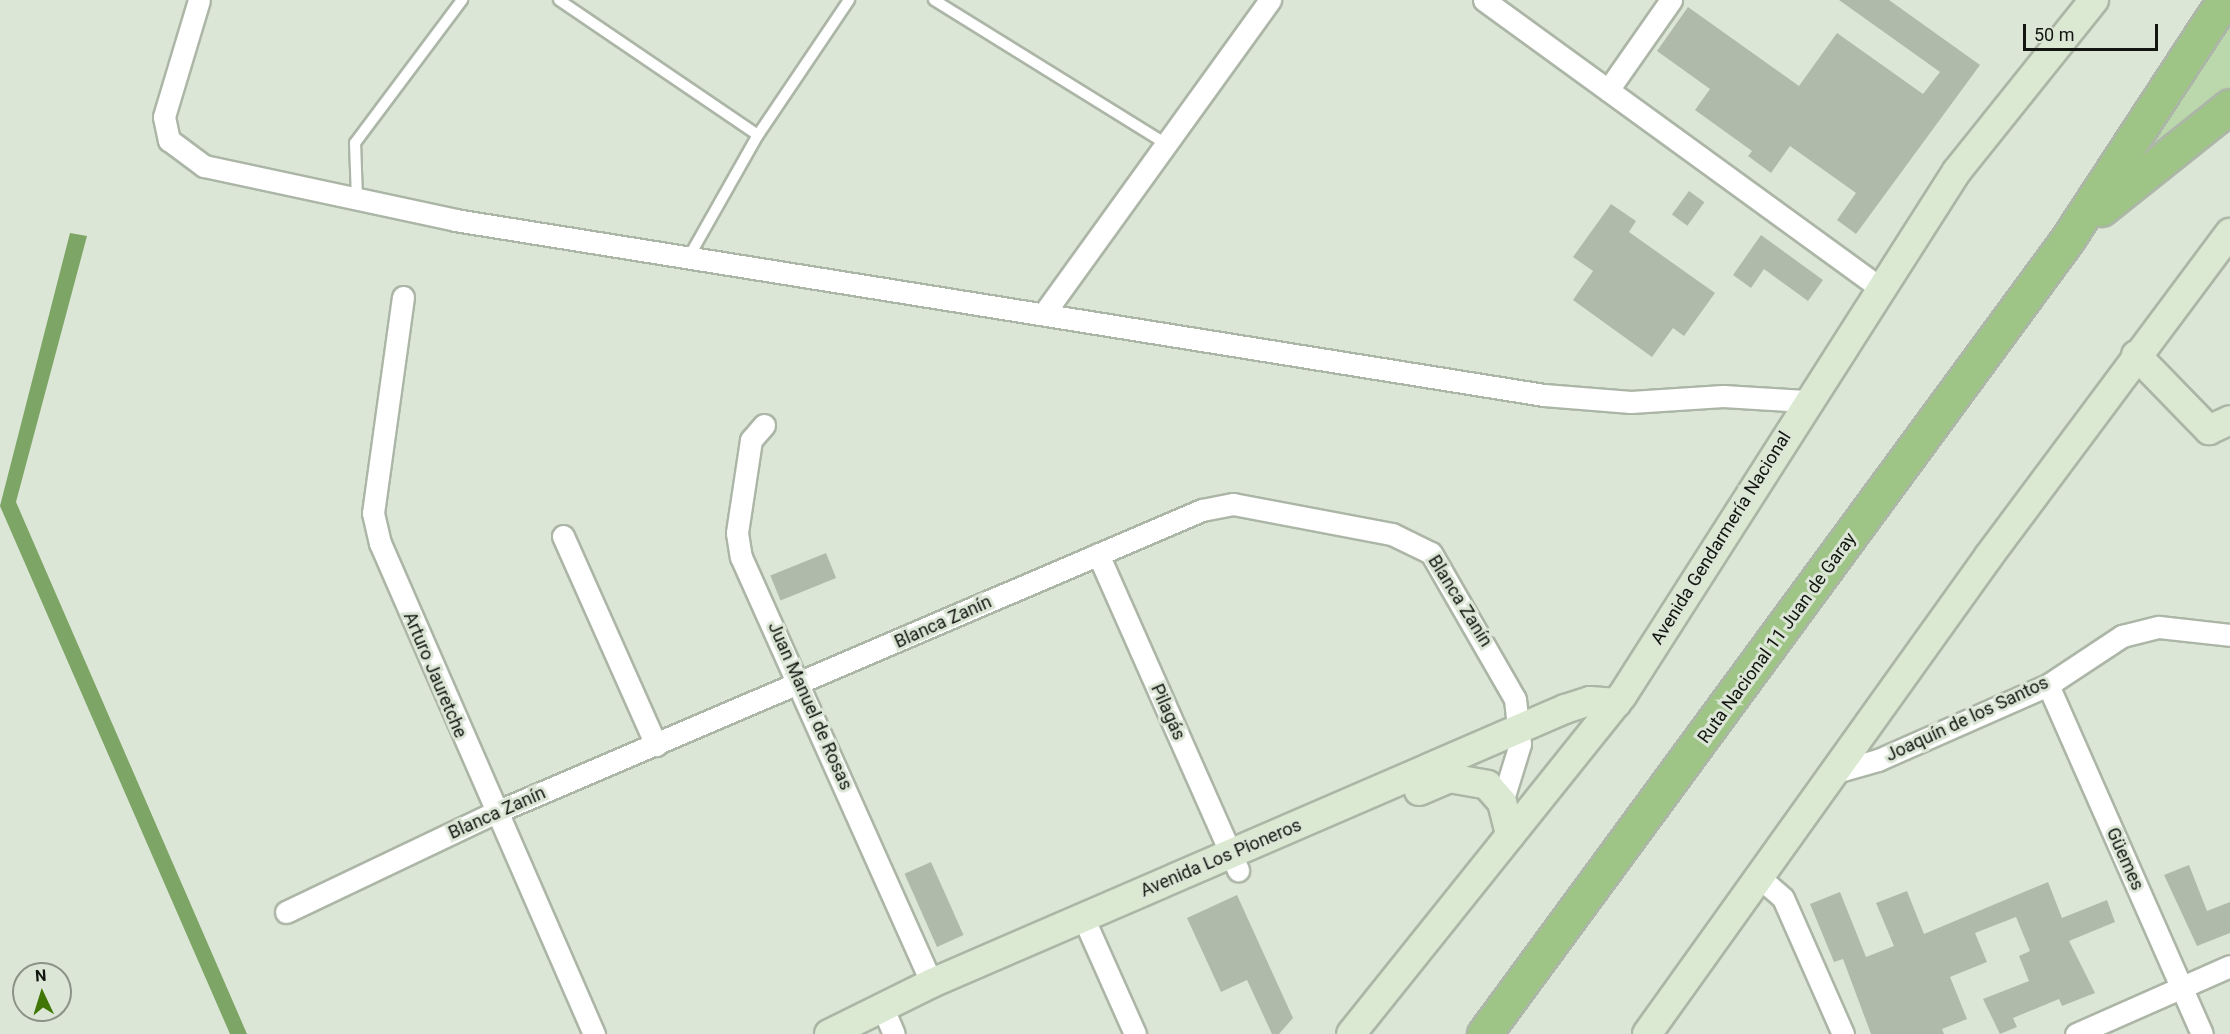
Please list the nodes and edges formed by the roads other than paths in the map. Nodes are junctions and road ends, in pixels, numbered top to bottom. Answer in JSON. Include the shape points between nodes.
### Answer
{"nodes":[{"id":1,"x":198,"y":0,"type":"edge"},
{"id":2,"x":462,"y":0,"type":"edge"},
{"id":3,"x":559,"y":0,"type":"edge"},
{"id":4,"x":849,"y":0,"type":"edge"},
{"id":5,"x":934,"y":0,"type":"edge"},
{"id":6,"x":1270,"y":0,"type":"edge"},
{"id":7,"x":1484,"y":0,"type":"edge"},
{"id":8,"x":1671,"y":0,"type":"edge"},
{"id":9,"x":2094,"y":0,"type":"edge"},
{"id":10,"x":2224,"y":0,"type":"edge"},
{"id":11,"x":1608,"y":90,"type":"junction"},
{"id":12,"x":2230,"y":106,"type":"edge"},
{"id":13,"x":758,"y":135,"type":"junction"},
{"id":14,"x":1166,"y":144,"type":"junction"},
{"id":15,"x":357,"y":199,"type":"junction"},
{"id":16,"x":2230,"y":233,"type":"edge"},
{"id":17,"x":2067,"y":240,"type":"junction"},
{"id":18,"x":690,"y":255,"type":"junction"},
{"id":19,"x":1882,"y":289,"type":"junction"},
{"id":20,"x":403,"y":297,"type":"dead end"},
{"id":21,"x":1045,"y":312,"type":"junction"},
{"id":22,"x":2136,"y":355,"type":"junction"},
{"id":23,"x":1805,"y":401,"type":"junction"},
{"id":24,"x":2230,"y":420,"type":"edge"},
{"id":25,"x":764,"y":425,"type":"dead end"},
{"id":26,"x":563,"y":536,"type":"dead end"},
{"id":27,"x":1098,"y":554,"type":"junction"},
{"id":28,"x":2230,"y":635,"type":"edge"},
{"id":29,"x":801,"y":685,"type":"junction"},
{"id":30,"x":2048,"y":685,"type":"junction"},
{"id":31,"x":1617,"y":703,"type":"junction"},
{"id":32,"x":1520,"y":729,"type":"junction"},
{"id":33,"x":656,"y":745,"type":"junction"},
{"id":34,"x":1836,"y":772,"type":"junction"},
{"id":35,"x":1502,"y":802,"type":"junction"},
{"id":36,"x":494,"y":813,"type":"junction"},
{"id":37,"x":1510,"y":835,"type":"junction"},
{"id":38,"x":1234,"y":862,"type":"junction"},
{"id":39,"x":1760,"y":878,"type":"junction"},
{"id":40,"x":286,"y":912,"type":"dead end"},
{"id":41,"x":1087,"y":926,"type":"junction"},
{"id":42,"x":2230,"y":966,"type":"edge"},
{"id":43,"x":932,"y":983,"type":"junction"},
{"id":44,"x":2181,"y":987,"type":"junction"},
{"id":45,"x":888,"y":1021,"type":"edge"},
{"id":46,"x":594,"y":1034,"type":"edge"},
{"id":47,"x":830,"y":1034,"type":"edge"},
{"id":48,"x":1136,"y":1034,"type":"edge"},
{"id":49,"x":1351,"y":1034,"type":"edge"},
{"id":50,"x":1484,"y":1034,"type":"edge"},
{"id":51,"x":1647,"y":1034,"type":"edge"},
{"id":52,"x":1842,"y":1034,"type":"edge"},
{"id":53,"x":2076,"y":1034,"type":"edge"},
{"id":54,"x":2202,"y":1034,"type":"edge"}],
"edges":[{"from":1,"to":15,"type":"street","via":[[164,117],[169,140],[204,166]]},
{"from":2,"to":15,"type":"lane","via":[[355,143]]},
{"from":3,"to":13,"type":"lane"},
{"from":4,"to":13,"type":"lane"},
{"from":5,"to":14,"type":"lane"},
{"from":6,"to":14,"type":"street"},
{"from":7,"to":11,"type":"street"},
{"from":8,"to":11,"type":"street"},
{"from":9,"to":19,"type":"main road","name":"Avenida Gendarmería Nacional","via":[[1957,171]]},
{"from":10,"to":17,"type":"highway","name":"Ruta Nacional 11 Juan de Garay"},
{"from":11,"to":19,"type":"street"},
{"from":12,"to":17,"type":"highway","name":"Ruta Nacional 11 Juan de Garay","via":[[2128,183]]},
{"from":13,"to":18,"type":"lane"},
{"from":14,"to":21,"type":"street"},
{"from":15,"to":18,"type":"street","via":[[455,220]]},
{"from":16,"to":22,"type":"main road"},
{"from":17,"to":50,"type":"highway","name":"Ruta Nacional 11 Juan de Garay"},
{"from":18,"to":21,"type":"street"},
{"from":19,"to":23,"type":"main road","name":"Avenida Gendarmería Nacional"},
{"from":20,"to":36,"type":"street","name":"Arturo Jauretche","via":[[373,513],[380,543]]},
{"from":21,"to":23,"type":"street","via":[[1545,395],[1631,402],[1723,396]]},
{"from":22,"to":24,"type":"main road","via":[[2209,430]]},
{"from":22,"to":34,"type":"main road"},
{"from":23,"to":31,"type":"main road","name":"Avenida Gendarmería Nacional","via":[[1741,514]]},
{"from":25,"to":29,"type":"street","name":"Juan Manuel de Rosas","via":[[751,440],[737,533],[741,556]]},
{"from":26,"to":33,"type":"street"},
{"from":27,"to":29,"type":"street","name":"Blanca Zanín"},
{"from":27,"to":32,"type":"street","name":"Blanca Zanín","via":[[1202,510],[1233,504],[1418,542],[1431,553],[1505,675]]},
{"from":27,"to":38,"type":"street","name":"Pilagás"},
{"from":28,"to":30,"type":"street","name":"Joaquín de los Santos","via":[[2159,627],[2122,636]]},
{"from":29,"to":33,"type":"street","name":"Blanca Zanín"},
{"from":29,"to":43,"type":"street","name":"Juan Manuel de Rosas"},
{"from":30,"to":34,"type":"street","name":"Joaquín de los Santos","via":[[1878,760]]},
{"from":30,"to":44,"type":"street","name":"Güemes"},
{"from":31,"to":32,"type":"main road","name":"Avenida Los Pioneros","via":[[1590,701]]},
{"from":31,"to":37,"type":"main road","name":"Avenida Gendarmería Nacional"},
{"from":32,"to":35,"type":"street","via":[[1518,755]]},
{"from":32,"to":38,"type":"main road","name":"Avenida Los Pioneros"},
{"from":33,"to":36,"type":"street","name":"Blanca Zanín"},
{"from":34,"to":39,"type":"main road"},
{"from":35,"to":37,"type":"main road"},
{"from":35,"to":38,"type":"main road","name":"Avenida Los Pioneros","via":[[1487,785],[1449,778]]},
{"from":36,"to":40,"type":"street","name":"Blanca Zanín"},
{"from":36,"to":46,"type":"street","name":"Arturo Jauretche"},
{"from":37,"to":49,"type":"main road","name":"Avenida Gendarmería Nacional"},
{"from":38,"to":41,"type":"main road","name":"Avenida Los Pioneros"},
{"from":39,"to":51,"type":"main road"},
{"from":39,"to":52,"type":"street","via":[[1783,898]]},
{"from":41,"to":43,"type":"main road","name":"Avenida Los Pioneros"},
{"from":41,"to":45,"type":"main road","name":"Avenida Los Pioneros"},
{"from":41,"to":48,"type":"street"},
{"from":42,"to":44,"type":"street"},
{"from":43,"to":45,"type":"main road","name":"Avenida Los Pioneros"},
{"from":44,"to":53,"type":"street"},
{"from":44,"to":54,"type":"street","name":"Güemes"},
{"from":45,"to":47,"type":"main road","name":"Avenida Los Pioneros"}]}
